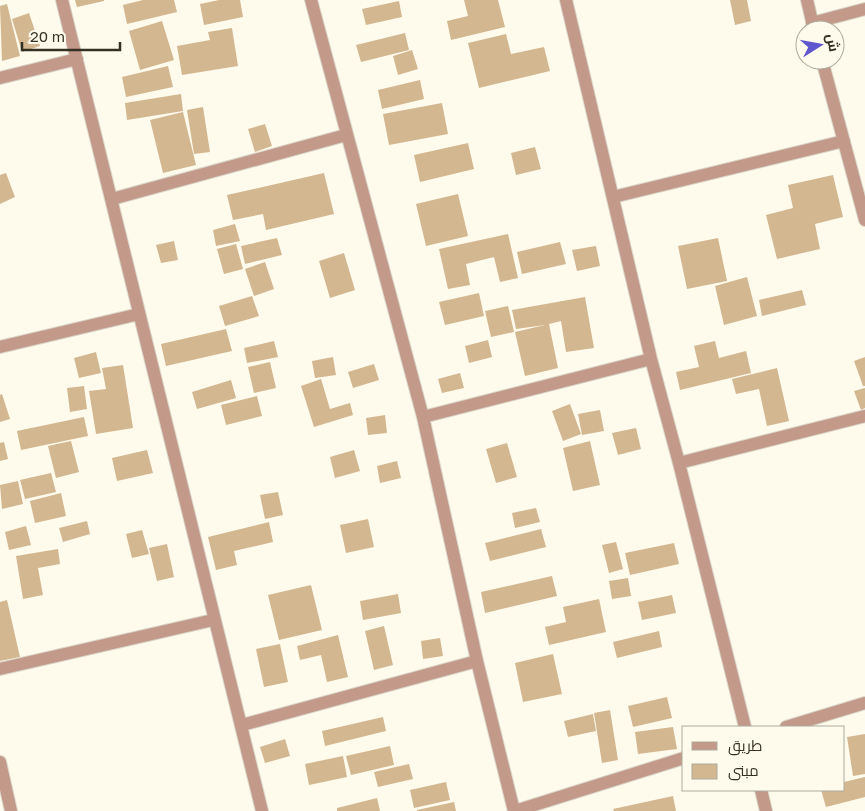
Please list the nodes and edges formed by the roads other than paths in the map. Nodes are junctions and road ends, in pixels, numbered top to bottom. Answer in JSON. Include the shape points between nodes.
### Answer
{"nodes":[{"id":1,"x":62,"y":0,"type":"edge"},
{"id":2,"x":311,"y":0,"type":"edge"},
{"id":3,"x":566,"y":0,"type":"edge"},
{"id":4,"x":807,"y":0,"type":"edge"},
{"id":5,"x":865,"y":9,"type":"edge"},
{"id":6,"x":812,"y":20,"type":"edge"},
{"id":7,"x":831,"y":20,"type":"edge"},
{"id":8,"x":77,"y":60,"type":"junction"},
{"id":9,"x":825,"y":70,"type":"edge"},
{"id":10,"x":0,"y":78,"type":"edge"},
{"id":11,"x":346,"y":136,"type":"junction"},
{"id":12,"x":844,"y":141,"type":"junction"},
{"id":13,"x":614,"y":197,"type":"junction"},
{"id":14,"x":112,"y":199,"type":"junction"},
{"id":15,"x":865,"y":220,"type":"edge"},
{"id":16,"x":139,"y":314,"type":"junction"},
{"id":17,"x":0,"y":347,"type":"edge"},
{"id":18,"x":651,"y":359,"type":"junction"},
{"id":19,"x":865,"y":416,"type":"edge"},
{"id":20,"x":423,"y":417,"type":"junction"},
{"id":21,"x":680,"y":463,"type":"junction"},
{"id":22,"x":213,"y":620,"type":"junction"},
{"id":23,"x":477,"y":661,"type":"junction"},
{"id":24,"x":0,"y":669,"type":"edge"},
{"id":25,"x":865,"y":703,"type":"edge"},
{"id":26,"x":242,"y":725,"type":"junction"},
{"id":27,"x":745,"y":726,"type":"edge"},
{"id":28,"x":789,"y":726,"type":"edge"},
{"id":29,"x":682,"y":759,"type":"edge"},
{"id":30,"x":0,"y":762,"type":"edge"},
{"id":31,"x":760,"y":791,"type":"edge"},
{"id":32,"x":11,"y":811,"type":"edge"},
{"id":33,"x":262,"y":811,"type":"edge"},
{"id":34,"x":514,"y":811,"type":"edge"},
{"id":35,"x":766,"y":811,"type":"edge"}],
"edges":[{"from":1,"to":8,"type":"street"},
{"from":2,"to":11,"type":"street"},
{"from":3,"to":13,"type":"street"},
{"from":4,"to":6,"type":"street"},
{"from":5,"to":7,"type":"street"},
{"from":8,"to":10,"type":"street"},
{"from":8,"to":14,"type":"street"},
{"from":9,"to":12,"type":"street"},
{"from":11,"to":14,"type":"street"},
{"from":11,"to":20,"type":"street"},
{"from":12,"to":13,"type":"street"},
{"from":12,"to":15,"type":"street"},
{"from":13,"to":18,"type":"street"},
{"from":14,"to":16,"type":"street"},
{"from":16,"to":17,"type":"street"},
{"from":16,"to":22,"type":"street"},
{"from":18,"to":20,"type":"street"},
{"from":18,"to":21,"type":"street"},
{"from":19,"to":21,"type":"street"},
{"from":20,"to":23,"type":"street"},
{"from":21,"to":27,"type":"street"},
{"from":22,"to":24,"type":"street"},
{"from":22,"to":26,"type":"street"},
{"from":23,"to":26,"type":"street"},
{"from":23,"to":34,"type":"street"},
{"from":25,"to":28,"type":"street"},
{"from":26,"to":33,"type":"street"},
{"from":29,"to":34,"type":"street"},
{"from":30,"to":32,"type":"street"},
{"from":31,"to":35,"type":"street"}]}
